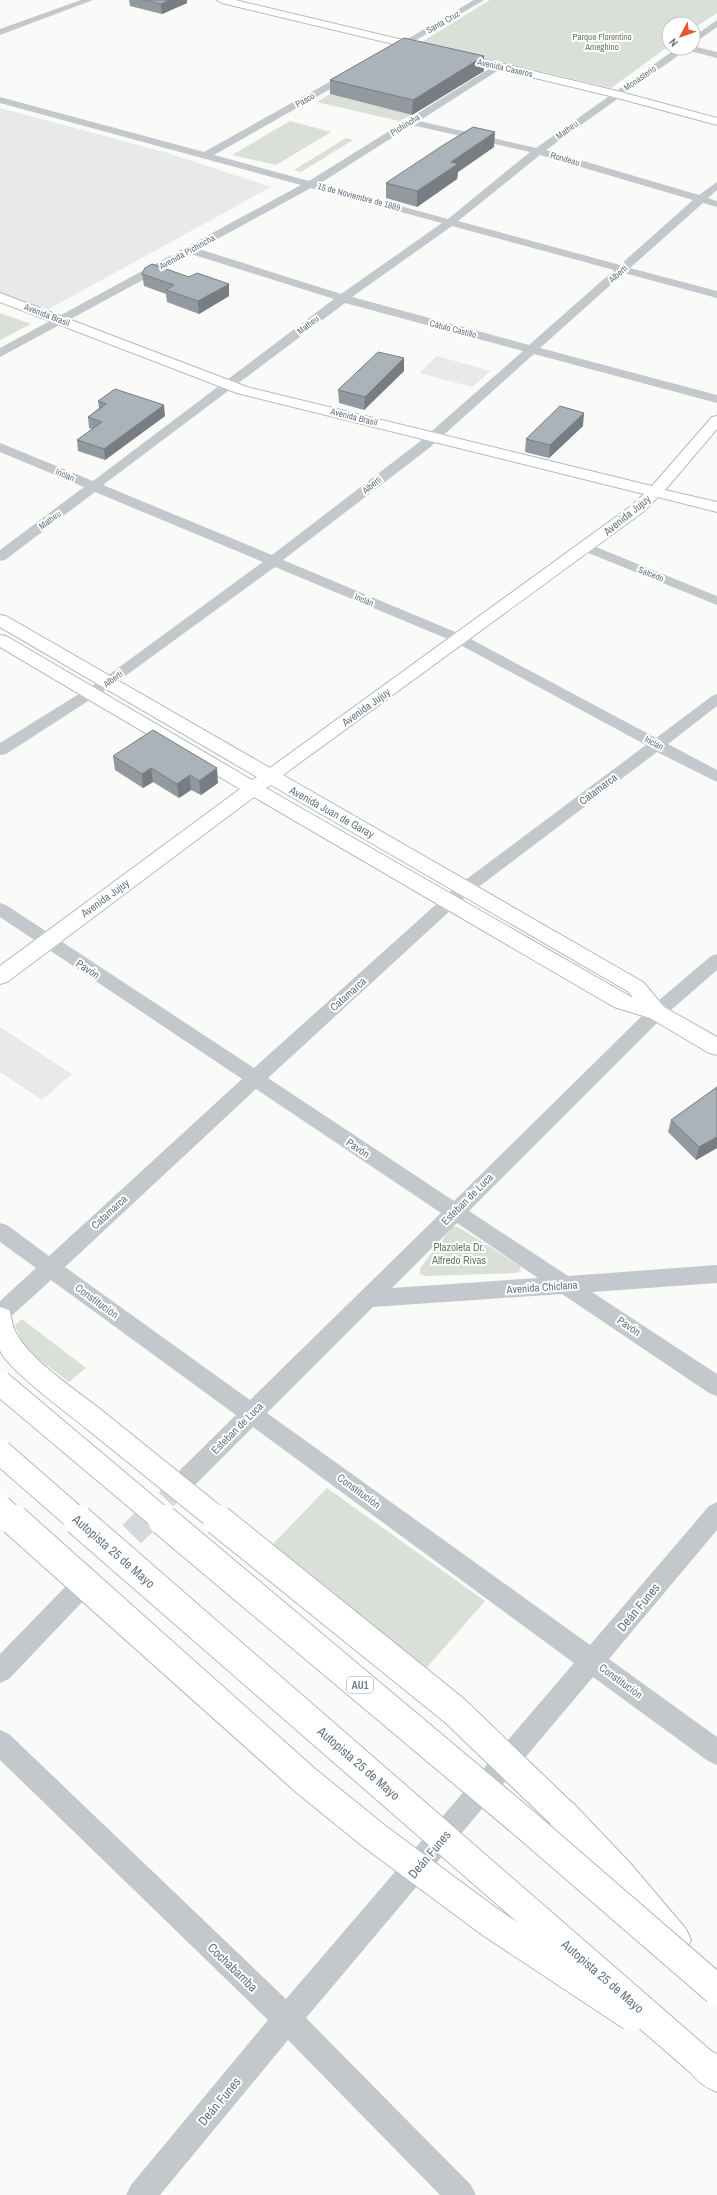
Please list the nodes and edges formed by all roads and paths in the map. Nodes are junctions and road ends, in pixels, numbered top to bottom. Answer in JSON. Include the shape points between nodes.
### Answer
{"nodes":[{"id":1,"x":89,"y":0,"type":"edge"},
{"id":2,"x":480,"y":0,"type":"edge"},
{"id":3,"x":230,"y":1,"type":"edge"},
{"id":4,"x":717,"y":23,"type":"edge"},
{"id":5,"x":0,"y":24,"type":"edge"},
{"id":6,"x":14,"y":27,"type":"junction"},
{"id":7,"x":0,"y":32,"type":"edge"},
{"id":8,"x":701,"y":35,"type":"edge"},
{"id":9,"x":405,"y":44,"type":"junction"},
{"id":10,"x":701,"y":50,"type":"edge"},
{"id":11,"x":717,"y":54,"type":"edge"},
{"id":12,"x":382,"y":56,"type":"edge"},
{"id":13,"x":672,"y":56,"type":"edge"},
{"id":14,"x":500,"y":66,"type":"junction"},
{"id":15,"x":362,"y":68,"type":"edge"},
{"id":16,"x":617,"y":94,"type":"junction"},
{"id":17,"x":0,"y":100,"type":"edge"},
{"id":18,"x":411,"y":122,"type":"junction"},
{"id":19,"x":717,"y":122,"type":"edge"},
{"id":20,"x":538,"y":151,"type":"junction"},
{"id":21,"x":205,"y":156,"type":"junction"},
{"id":22,"x":310,"y":184,"type":"junction"},
{"id":23,"x":717,"y":185,"type":"edge"},
{"id":24,"x":700,"y":199,"type":"junction"},
{"id":25,"x":717,"y":204,"type":"edge"},
{"id":26,"x":451,"y":222,"type":"junction"},
{"id":27,"x":191,"y":250,"type":"junction"},
{"id":28,"x":623,"y":269,"type":"junction"},
{"id":29,"x":717,"y":295,"type":"edge"},
{"id":30,"x":0,"y":297,"type":"edge"},
{"id":31,"x":342,"y":299,"type":"junction"},
{"id":32,"x":0,"y":309,"type":"edge"},
{"id":33,"x":62,"y":320,"type":"junction"},
{"id":34,"x":49,"y":328,"type":"junction"},
{"id":35,"x":530,"y":350,"type":"junction"},
{"id":36,"x":0,"y":353,"type":"edge"},
{"id":37,"x":222,"y":389,"type":"junction"},
{"id":38,"x":717,"y":399,"type":"edge"},
{"id":39,"x":717,"y":420,"type":"edge"},
{"id":40,"x":428,"y":442,"type":"junction"},
{"id":41,"x":0,"y":447,"type":"edge"},
{"id":42,"x":94,"y":487,"type":"junction"},
{"id":43,"x":650,"y":498,"type":"junction"},
{"id":44,"x":717,"y":507,"type":"edge"},
{"id":45,"x":717,"y":519,"type":"edge"},
{"id":46,"x":586,"y":547,"type":"junction"},
{"id":47,"x":0,"y":557,"type":"edge"},
{"id":48,"x":272,"y":562,"type":"junction"},
{"id":49,"x":717,"y":602,"type":"edge"},
{"id":50,"x":0,"y":620,"type":"edge"},
{"id":51,"x":460,"y":639,"type":"junction"},
{"id":52,"x":0,"y":640,"type":"edge"},
{"id":53,"x":108,"y":682,"type":"junction"},
{"id":54,"x":90,"y":694,"type":"junction"},
{"id":55,"x":717,"y":699,"type":"edge"},
{"id":56,"x":657,"y":745,"type":"junction"},
{"id":57,"x":0,"y":750,"type":"edge"},
{"id":58,"x":270,"y":776,"type":"junction"},
{"id":59,"x":717,"y":777,"type":"edge"},
{"id":60,"x":254,"y":789,"type":"junction"},
{"id":61,"x":467,"y":888,"type":"junction"},
{"id":62,"x":450,"y":902,"type":"junction"},
{"id":63,"x":0,"y":909,"type":"edge"},
{"id":64,"x":46,"y":941,"type":"junction"},
{"id":65,"x":717,"y":960,"type":"edge"},
{"id":66,"x":0,"y":977,"type":"edge"},
{"id":67,"x":657,"y":1012,"type":"junction"},
{"id":68,"x":717,"y":1047,"type":"edge"},
{"id":69,"x":254,"y":1078,"type":"junction"},
{"id":70,"x":454,"y":1212,"type":"junction"},
{"id":71,"x":0,"y":1231,"type":"edge"},
{"id":72,"x":50,"y":1267,"type":"junction"},
{"id":73,"x":717,"y":1274,"type":"edge"},
{"id":74,"x":567,"y":1285,"type":"junction"},
{"id":75,"x":367,"y":1298,"type":"junction"},
{"id":76,"x":0,"y":1314,"type":"edge"},
{"id":77,"x":0,"y":1317,"type":"edge"},
{"id":78,"x":0,"y":1383,"type":"edge"},
{"id":79,"x":717,"y":1386,"type":"edge"},
{"id":80,"x":252,"y":1413,"type":"junction"},
{"id":81,"x":0,"y":1452,"type":"edge"},
{"id":82,"x":188,"y":1477,"type":"tunnel mouth"},
{"id":83,"x":0,"y":1507,"type":"edge"},
{"id":84,"x":717,"y":1513,"type":"edge"},
{"id":85,"x":76,"y":1592,"type":"tunnel mouth"},
{"id":86,"x":593,"y":1661,"type":"junction"},
{"id":87,"x":0,"y":1671,"type":"edge"},
{"id":88,"x":0,"y":1743,"type":"edge"},
{"id":89,"x":717,"y":1752,"type":"edge"},
{"id":90,"x":717,"y":1990,"type":"edge"},
{"id":91,"x":287,"y":2019,"type":"junction"},
{"id":92,"x":709,"y":2069,"type":"edge"},
{"id":93,"x":142,"y":2195,"type":"edge"},
{"id":94,"x":461,"y":2195,"type":"edge"}],
"edges":[{"from":1,"to":6,"type":"street"},
{"from":2,"to":9,"type":"street","name":"Santa Cruz"},
{"from":3,"to":9,"type":"main road","name":"Avenida Caseros"},
{"from":4,"to":8,"type":"street"},
{"from":5,"to":6,"type":"street"},
{"from":6,"to":7,"type":"street"},
{"from":9,"to":12,"type":"street"},
{"from":9,"to":14,"type":"main road","name":"Avenida Caseros"},
{"from":10,"to":11,"type":"street"},
{"from":13,"to":16,"type":"street","name":"Monasterio"},
{"from":14,"to":16,"type":"main road","name":"Avenida Caseros"},
{"from":14,"to":18,"type":"street","name":"Pichincha"},
{"from":15,"to":21,"type":"street","name":"Pasco"},
{"from":16,"to":19,"type":"main road","name":"Avenida Caseros"},
{"from":16,"to":20,"type":"street","name":"Matheu"},
{"from":17,"to":21,"type":"street","name":"15 de Noviembre de 1889"},
{"from":18,"to":20,"type":"street","name":"Rondeau"},
{"from":18,"to":22,"type":"street","name":"Pichincha"},
{"from":20,"to":24,"type":"street","name":"Rondeau"},
{"from":20,"to":26,"type":"street","name":"Matheu"},
{"from":21,"to":22,"type":"street","name":"15 de Noviembre de 1889"},
{"from":22,"to":26,"type":"street","name":"15 de Noviembre de 1889"},
{"from":22,"to":27,"type":"street","name":"Avenida Pichincha"},
{"from":23,"to":24,"type":"street","name":"Alberti"},
{"from":24,"to":25,"type":"street","name":"Rondeau"},
{"from":24,"to":28,"type":"street","name":"Alberti"},
{"from":26,"to":28,"type":"street","name":"15 de Noviembre de 1889"},
{"from":26,"to":31,"type":"street","name":"Matheu"},
{"from":27,"to":31,"type":"street","name":"Cátulo Castillo"},
{"from":27,"to":33,"type":"street","name":"Avenida Pichincha"},
{"from":28,"to":29,"type":"street","name":"15 de Noviembre de 1889"},
{"from":28,"to":35,"type":"street","name":"Alberti"},
{"from":30,"to":33,"type":"main road","name":"Avenida Brasil"},
{"from":31,"to":35,"type":"street","name":"Cátulo Castillo"},
{"from":31,"to":37,"type":"street","name":"Matheu"},
{"from":32,"to":34,"type":"main road","name":"Avenida Brasil"},
{"from":33,"to":34,"type":"street","name":"Avenida Pichincha"},
{"from":33,"to":37,"type":"main road","name":"Avenida Brasil"},
{"from":34,"to":36,"type":"street","name":"Avenida Pichincha"},
{"from":34,"to":37,"type":"main road","name":"Avenida Brasil"},
{"from":35,"to":38,"type":"street","name":"Cátulo Castillo"},
{"from":35,"to":40,"type":"street","name":"Alberti"},
{"from":37,"to":40,"type":"main road","name":"Avenida Brasil"},
{"from":37,"to":42,"type":"street","name":"Matheu"},
{"from":39,"to":43,"type":"main road","name":"Avenida Jujuy"},
{"from":40,"to":43,"type":"main road","name":"Avenida Brasil"},
{"from":40,"to":48,"type":"street","name":"Alberti"},
{"from":41,"to":42,"type":"street","name":"Inclán"},
{"from":42,"to":47,"type":"street","name":"Matheu"},
{"from":42,"to":48,"type":"street","name":"Inclán"},
{"from":43,"to":44,"type":"main road","name":"Avenida Brasil"},
{"from":43,"to":45,"type":"main road","name":"Avenida Brasil"},
{"from":43,"to":46,"type":"main road","name":"Avenida Jujuy"},
{"from":46,"to":49,"type":"street","name":"Salcedo"},
{"from":46,"to":51,"type":"main road","name":"Avenida Jujuy"},
{"from":48,"to":51,"type":"street","name":"Inclán"},
{"from":48,"to":53,"type":"street","name":"Alberti"},
{"from":50,"to":53,"type":"main road","name":"Avenida Juan de Garay"},
{"from":51,"to":56,"type":"street","name":"Inclán"},
{"from":51,"to":58,"type":"main road","name":"Avenida Jujuy"},
{"from":52,"to":54,"type":"main road","name":"Avenida Juan de Garay"},
{"from":53,"to":54,"type":"street","name":"Alberti"},
{"from":53,"to":58,"type":"main road","name":"Avenida Juan de Garay"},
{"from":54,"to":57,"type":"street","name":"Alberti"},
{"from":54,"to":60,"type":"main road","name":"Avenida Juan de Garay"},
{"from":55,"to":56,"type":"street","name":"Catamarca"},
{"from":56,"to":59,"type":"street","name":"Inclán"},
{"from":56,"to":61,"type":"street","name":"Catamarca"},
{"from":58,"to":60,"type":"main road","name":"Avenida Jujuy"},
{"from":58,"to":61,"type":"main road","name":"Avenida Juan de Garay"},
{"from":60,"to":62,"type":"main road","name":"Avenida Juan de Garay"},
{"from":60,"to":64,"type":"main road","name":"Avenida Jujuy"},
{"from":61,"to":62,"type":"street","name":"Catamarca"},
{"from":61,"to":67,"type":"main road","name":"Avenida Juan de Garay","via":[[636,987]]},
{"from":62,"to":67,"type":"main road","name":"Avenida Juan de Garay","via":[[621,1002]]},
{"from":62,"to":69,"type":"street","name":"Catamarca"},
{"from":63,"to":64,"type":"street","name":"Pavón"},
{"from":64,"to":66,"type":"main road","name":"Avenida Jujuy"},
{"from":64,"to":69,"type":"street","name":"Pavón"},
{"from":65,"to":67,"type":"street","name":"Esteban de Luca"},
{"from":67,"to":68,"type":"main road","name":"Avenida Juan de Garay"},
{"from":67,"to":70,"type":"street","name":"Esteban de Luca"},
{"from":69,"to":70,"type":"street","name":"Pavón"},
{"from":69,"to":72,"type":"street","name":"Catamarca"},
{"from":70,"to":74,"type":"street","name":"Pavón"},
{"from":70,"to":75,"type":"street","name":"Esteban de Luca"},
{"from":71,"to":72,"type":"street","name":"Constitución"},
{"from":72,"to":76,"type":"street","name":"Catamarca"},
{"from":72,"to":80,"type":"street","name":"Constitución"},
{"from":73,"to":74,"type":"street","name":"Avenida Chiclana"},
{"from":74,"to":75,"type":"street","name":"Avenida Chiclana"},
{"from":74,"to":79,"type":"street","name":"Pavón"},
{"from":75,"to":80,"type":"street","name":"Esteban de Luca"},
{"from":77,"to":90,"type":"main road","bridge":true,"via":[[4,1335],[26,1362],[91,1418],[455,1711],[593,1846]]},
{"from":78,"to":90,"type":"main road","number":"AU1","bridge":true,"via":[[524,1823]]},
{"from":80,"to":82,"type":"street","name":"Esteban de Luca"},
{"from":80,"to":86,"type":"street","name":"Constitución"},
{"from":81,"to":92,"type":"main road","name":"Autopista 25 de Mayo","bridge":true},
{"from":83,"to":92,"type":"main road","bridge":true,"via":[[305,1780],[374,1836],[490,1922]]},
{"from":84,"to":86,"type":"street","name":"Deán Funes"},
{"from":85,"to":87,"type":"street"},
{"from":86,"to":89,"type":"street","name":"Constitución"},
{"from":86,"to":91,"type":"street","name":"Deán Funes"},
{"from":88,"to":91,"type":"street","name":"Cochabamba"},
{"from":91,"to":93,"type":"street","name":"Deán Funes"},
{"from":91,"to":94,"type":"street","name":"Cochabamba"}]}
